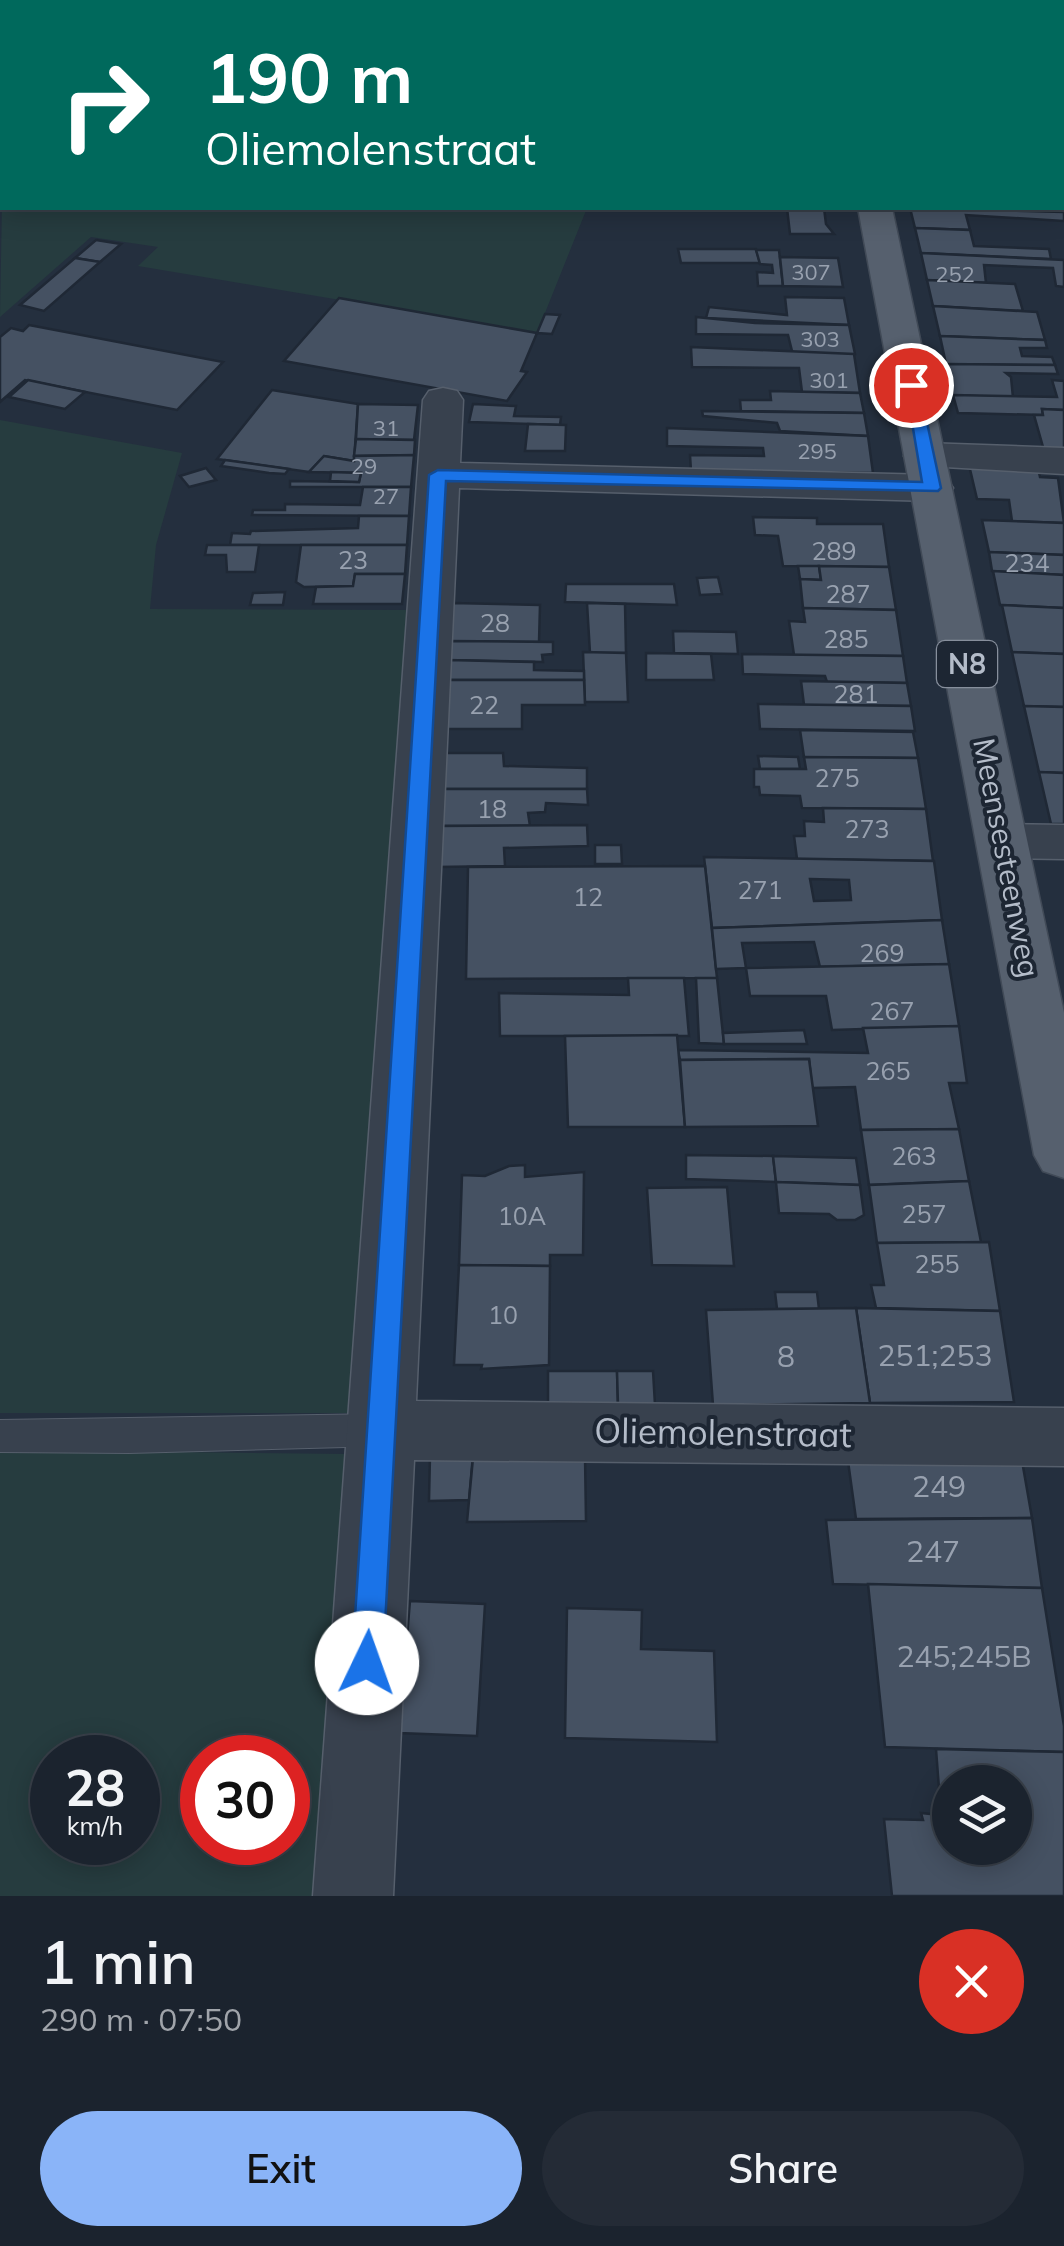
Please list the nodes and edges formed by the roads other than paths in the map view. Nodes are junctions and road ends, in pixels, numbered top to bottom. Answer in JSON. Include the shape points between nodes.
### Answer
{"nodes":[{"id":1,"x":875,"y":210,"type":"edge"},
{"id":2,"x":444,"y":400,"type":"dead end"},
{"id":3,"x":1064,"y":461,"type":"edge"},
{"id":4,"x":929,"y":472,"type":"junction"},
{"id":5,"x":438,"y":475,"type":"junction"},
{"id":6,"x":1002,"y":841,"type":"junction"},
{"id":7,"x":1064,"y":842,"type":"edge"},
{"id":8,"x":1064,"y":1155,"type":"edge"},
{"id":9,"x":382,"y":1430,"type":"junction"},
{"id":10,"x":0,"y":1436,"type":"edge"},
{"id":11,"x":1064,"y":1437,"type":"edge"},
{"id":12,"x":353,"y":1896,"type":"edge"}],
"edges":[{"from":1,"to":4,"type":"main road","name":"Meensesteenweg","number":"N8"},
{"from":2,"to":5,"type":"street"},
{"from":3,"to":4,"type":"street"},
{"from":4,"to":5,"type":"street"},
{"from":4,"to":6,"type":"main road","name":"Meensesteenweg","number":"N8"},
{"from":5,"to":9,"type":"street"},
{"from":6,"to":7,"type":"street"},
{"from":6,"to":8,"type":"main road","name":"Meensesteenweg","number":"N8"},
{"from":9,"to":10,"type":"lane"},
{"from":9,"to":11,"type":"street","name":"Oliemolenstraat"},
{"from":9,"to":12,"type":"street"}]}
